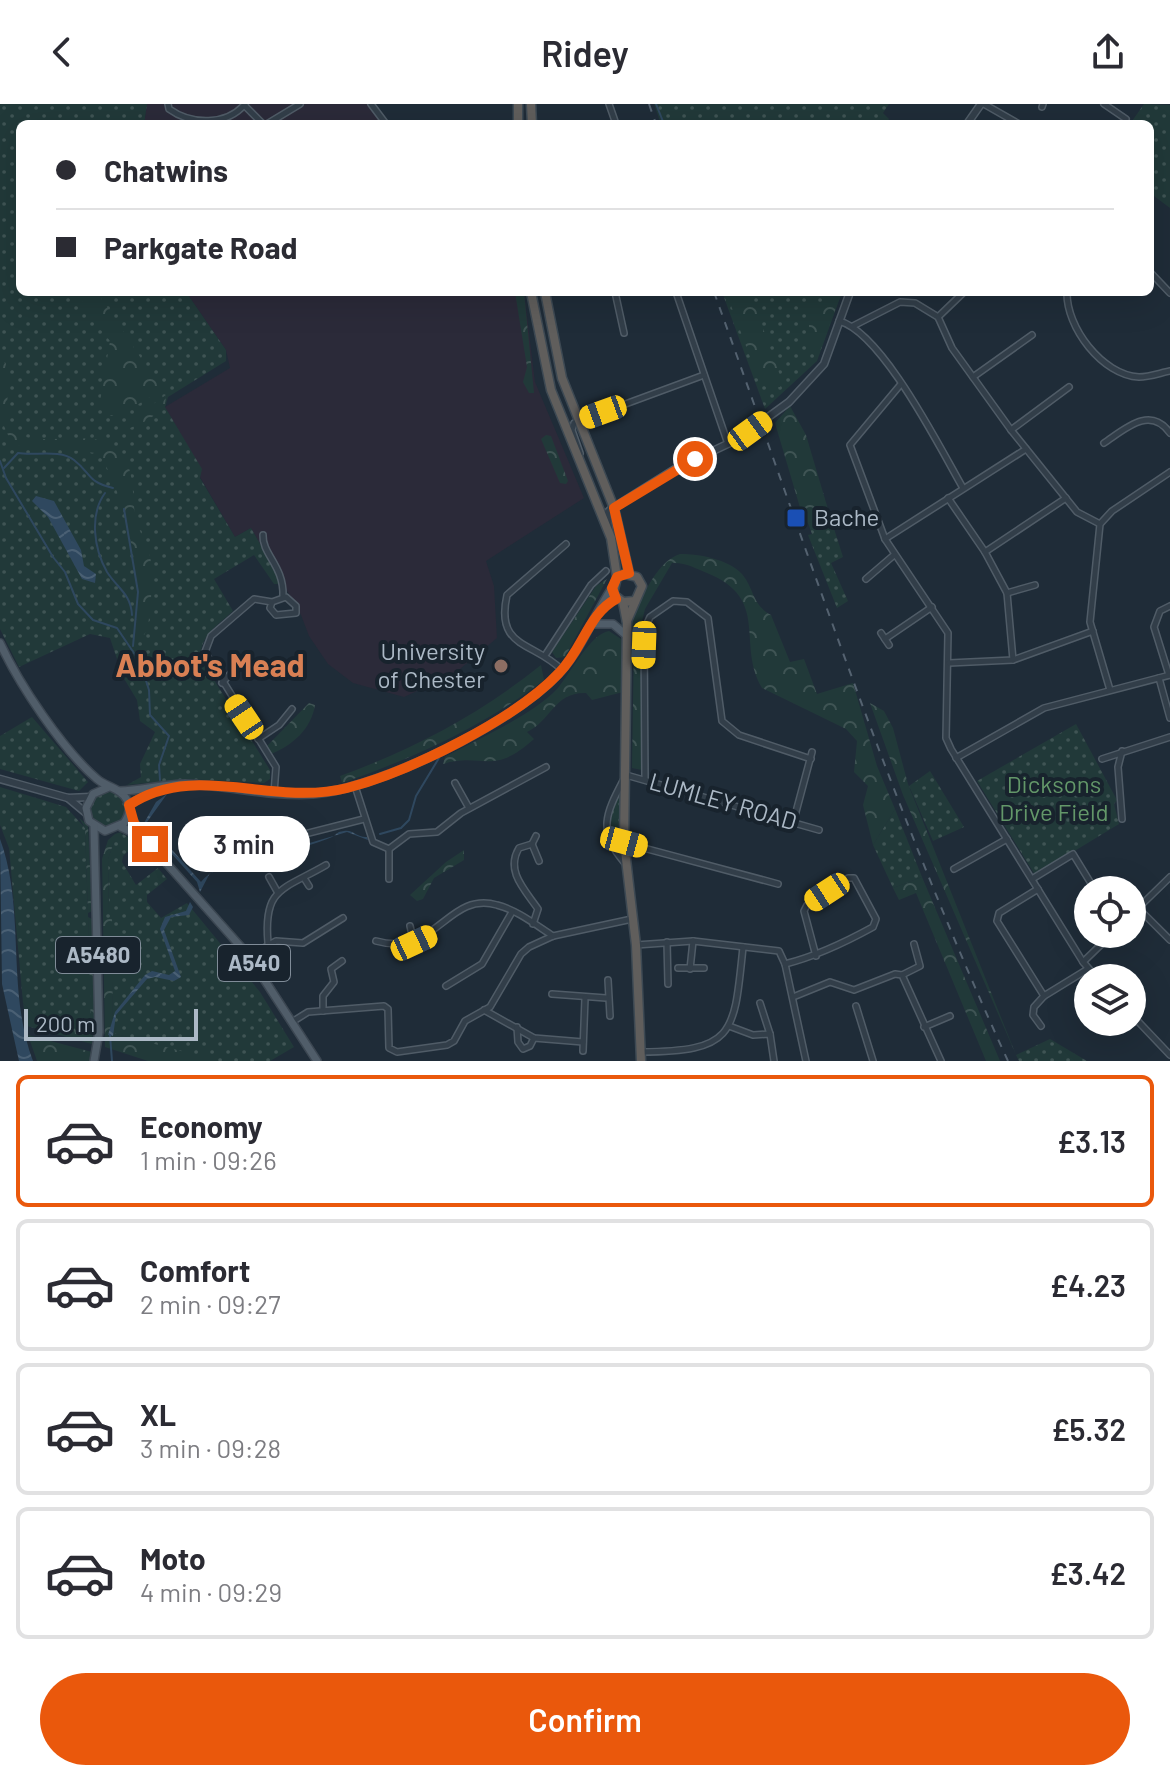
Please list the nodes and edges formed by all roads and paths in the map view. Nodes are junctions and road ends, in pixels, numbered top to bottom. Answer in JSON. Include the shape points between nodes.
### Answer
{"nodes":[{"id":1,"x":168,"y":104,"type":"edge"},
{"id":2,"x":300,"y":104,"type":"edge"},
{"id":3,"x":982,"y":104,"type":"edge"},
{"id":4,"x":1104,"y":104,"type":"edge"},
{"id":5,"x":245,"y":105,"type":"edge"},
{"id":6,"x":1126,"y":119,"type":"dead end"},
{"id":7,"x":202,"y":120,"type":"edge"},
{"id":8,"x":213,"y":120,"type":"edge"},
{"id":9,"x":261,"y":120,"type":"edge"},
{"id":10,"x":272,"y":120,"type":"edge"},
{"id":11,"x":1012,"y":120,"type":"edge"},
{"id":12,"x":1154,"y":276,"type":"edge"},
{"id":13,"x":1170,"y":293,"type":"edge"},
{"id":14,"x":532,"y":296,"type":"edge"},
{"id":15,"x":546,"y":296,"type":"edge"},
{"id":16,"x":616,"y":296,"type":"edge"},
{"id":17,"x":677,"y":296,"type":"edge"},
{"id":18,"x":848,"y":296,"type":"edge"},
{"id":19,"x":960,"y":296,"type":"edge"},
{"id":20,"x":1068,"y":296,"type":"edge"},
{"id":21,"x":938,"y":317,"type":"junction"},
{"id":22,"x":839,"y":321,"type":"junction"},
{"id":23,"x":853,"y":326,"type":"junction"},
{"id":24,"x":624,"y":333,"type":"dead end"},
{"id":25,"x":1032,"y":335,"type":"dead end"},
{"id":26,"x":1170,"y":371,"type":"edge"},
{"id":27,"x":704,"y":375,"type":"junction"},
{"id":28,"x":973,"y":377,"type":"junction"},
{"id":29,"x":901,"y":384,"type":"junction"},
{"id":30,"x":1069,"y":387,"type":"dead end"},
{"id":31,"x":895,"y":394,"type":"junction"},
{"id":32,"x":907,"y":395,"type":"junction"},
{"id":33,"x":578,"y":421,"type":"junction"},
{"id":34,"x":1011,"y":430,"type":"junction"},
{"id":35,"x":1170,"y":433,"type":"edge"},
{"id":36,"x":1104,"y":443,"type":"dead end"},
{"id":37,"x":728,"y":444,"type":"junction"},
{"id":38,"x":1026,"y":449,"type":"junction"},
{"id":39,"x":584,"y":471,"type":"junction"},
{"id":40,"x":1170,"y":472,"type":"edge"},
{"id":41,"x":963,"y":488,"type":"junction"},
{"id":42,"x":948,"y":498,"type":"junction"},
{"id":43,"x":1066,"y":498,"type":"junction"},
{"id":44,"x":614,"y":508,"type":"junction"},
{"id":45,"x":1100,"y":524,"type":"junction"},
{"id":46,"x":263,"y":535,"type":"dead end"},
{"id":47,"x":611,"y":538,"type":"junction"},
{"id":48,"x":885,"y":539,"type":"junction"},
{"id":49,"x":566,"y":544,"type":"dead end"},
{"id":50,"x":985,"y":552,"type":"junction"},
{"id":51,"x":894,"y":555,"type":"junction"},
{"id":52,"x":606,"y":571,"type":"dead end"},
{"id":53,"x":629,"y":573,"type":"junction"},
{"id":54,"x":617,"y":577,"type":"junction"},
{"id":55,"x":866,"y":579,"type":"dead end"},
{"id":56,"x":1035,"y":585,"type":"dead end"},
{"id":57,"x":612,"y":588,"type":"junction"},
{"id":58,"x":1007,"y":593,"type":"junction"},
{"id":59,"x":283,"y":596,"type":"junction"},
{"id":60,"x":620,"y":600,"type":"junction"},
{"id":61,"x":635,"y":601,"type":"junction"},
{"id":62,"x":272,"y":602,"type":"junction"},
{"id":63,"x":1170,"y":606,"type":"edge"},
{"id":64,"x":932,"y":607,"type":"junction"},
{"id":65,"x":598,"y":608,"type":"junction"},
{"id":66,"x":627,"y":623,"type":"junction"},
{"id":67,"x":592,"y":624,"type":"junction"},
{"id":68,"x":1093,"y":631,"type":"junction"},
{"id":69,"x":626,"y":635,"type":"junction"},
{"id":70,"x":885,"y":639,"type":"dead end"},
{"id":71,"x":0,"y":643,"type":"edge"},
{"id":72,"x":546,"y":654,"type":"junction"},
{"id":73,"x":1013,"y":660,"type":"junction"},
{"id":74,"x":949,"y":663,"type":"junction"},
{"id":75,"x":562,"y":670,"type":"junction"},
{"id":76,"x":231,"y":673,"type":"dead end"},
{"id":77,"x":1170,"y":675,"type":"edge"},
{"id":78,"x":1159,"y":678,"type":"junction"},
{"id":79,"x":222,"y":683,"type":"junction"},
{"id":80,"x":1110,"y":690,"type":"junction"},
{"id":81,"x":292,"y":709,"type":"dead end"},
{"id":82,"x":1170,"y":718,"type":"edge"},
{"id":83,"x":1170,"y":737,"type":"edge"},
{"id":84,"x":258,"y":739,"type":"junction"},
{"id":85,"x":1123,"y":751,"type":"junction"},
{"id":86,"x":956,"y":758,"type":"junction"},
{"id":87,"x":1102,"y":759,"type":"dead end"},
{"id":88,"x":546,"y":767,"type":"dead end"},
{"id":89,"x":626,"y":775,"type":"junction"},
{"id":90,"x":0,"y":779,"type":"edge"},
{"id":91,"x":96,"y":779,"type":"junction"},
{"id":92,"x":645,"y":779,"type":"junction"},
{"id":93,"x":455,"y":783,"type":"dead end"},
{"id":94,"x":355,"y":786,"type":"junction"},
{"id":95,"x":109,"y":787,"type":"junction"},
{"id":96,"x":156,"y":789,"type":"junction"},
{"id":97,"x":119,"y":791,"type":"junction"},
{"id":98,"x":274,"y":793,"type":"junction"},
{"id":99,"x":93,"y":794,"type":"junction"},
{"id":100,"x":68,"y":798,"type":"junction"},
{"id":101,"x":469,"y":808,"type":"junction"},
{"id":102,"x":129,"y":809,"type":"junction"},
{"id":103,"x":86,"y":813,"type":"junction"},
{"id":104,"x":364,"y":819,"type":"junction"},
{"id":105,"x":1122,"y":819,"type":"dead end"},
{"id":106,"x":793,"y":823,"type":"junction"},
{"id":107,"x":94,"y":826,"type":"junction"},
{"id":108,"x":121,"y":827,"type":"junction"},
{"id":109,"x":819,"y":830,"type":"dead end"},
{"id":110,"x":111,"y":831,"type":"junction"},
{"id":111,"x":536,"y":836,"type":"dead end"},
{"id":112,"x":144,"y":838,"type":"junction"},
{"id":113,"x":1007,"y":839,"type":"junction"},
{"id":114,"x":624,"y":842,"type":"junction"},
{"id":115,"x":532,"y":844,"type":"junction"},
{"id":116,"x":97,"y":848,"type":"junction"},
{"id":117,"x":389,"y":849,"type":"junction"},
{"id":118,"x":238,"y":851,"type":"dead end"},
{"id":119,"x":539,"y":861,"type":"dead end"},
{"id":120,"x":625,"y":864,"type":"junction"},
{"id":121,"x":326,"y":865,"type":"dead end"},
{"id":122,"x":954,"y":869,"type":"dead end"},
{"id":123,"x":1086,"y":876,"type":"edge"},
{"id":124,"x":269,"y":877,"type":"dead end"},
{"id":125,"x":1170,"y":877,"type":"edge"},
{"id":126,"x":304,"y":878,"type":"junction"},
{"id":127,"x":389,"y":879,"type":"dead end"},
{"id":128,"x":1032,"y":879,"type":"junction"},
{"id":129,"x":778,"y":884,"type":"dead end"},
{"id":130,"x":309,"y":886,"type":"dead end"},
{"id":131,"x":1038,"y":889,"type":"junction"},
{"id":132,"x":278,"y":893,"type":"junction"},
{"id":133,"x":1146,"y":900,"type":"edge"},
{"id":134,"x":512,"y":912,"type":"junction"},
{"id":135,"x":1146,"y":916,"type":"edge"},
{"id":136,"x":343,"y":918,"type":"dead end"},
{"id":137,"x":633,"y":918,"type":"junction"},
{"id":138,"x":533,"y":924,"type":"junction"},
{"id":139,"x":410,"y":926,"type":"dead end"},
{"id":140,"x":553,"y":936,"type":"junction"},
{"id":141,"x":1170,"y":940,"type":"edge"},
{"id":142,"x":376,"y":941,"type":"dead end"},
{"id":143,"x":693,"y":941,"type":"junction"},
{"id":144,"x":667,"y":942,"type":"junction"},
{"id":145,"x":268,"y":943,"type":"junction"},
{"id":146,"x":414,"y":943,"type":"junction"},
{"id":147,"x":914,"y":944,"type":"dead end"},
{"id":148,"x":636,"y":945,"type":"junction"},
{"id":149,"x":743,"y":947,"type":"junction"},
{"id":150,"x":1098,"y":948,"type":"edge"},
{"id":151,"x":249,"y":956,"type":"junction"},
{"id":152,"x":816,"y":956,"type":"junction"},
{"id":153,"x":342,"y":961,"type":"dead end"},
{"id":154,"x":1083,"y":962,"type":"joint"},
{"id":155,"x":785,"y":964,"type":"junction"},
{"id":156,"x":678,"y":968,"type":"dead end"},
{"id":157,"x":704,"y":968,"type":"dead end"},
{"id":158,"x":690,"y":969,"type":"junction"},
{"id":159,"x":902,"y":975,"type":"junction"},
{"id":160,"x":1074,"y":978,"type":"edge"},
{"id":161,"x":608,"y":980,"type":"dead end"},
{"id":162,"x":668,"y":984,"type":"dead end"},
{"id":163,"x":446,"y":986,"type":"dead end"},
{"id":164,"x":552,"y":994,"type":"dead end"},
{"id":165,"x":1044,"y":996,"type":"junction"},
{"id":166,"x":793,"y":997,"type":"junction"},
{"id":167,"x":585,"y":998,"type":"junction"},
{"id":168,"x":606,"y":998,"type":"junction"},
{"id":169,"x":760,"y":1003,"type":"dead end"},
{"id":170,"x":859,"y":1008,"type":"dead end"},
{"id":171,"x":484,"y":1010,"type":"junction"},
{"id":172,"x":323,"y":1011,"type":"junction"},
{"id":173,"x":610,"y":1016,"type":"dead end"},
{"id":174,"x":950,"y":1016,"type":"dead end"},
{"id":175,"x":292,"y":1022,"type":"junction"},
{"id":176,"x":517,"y":1026,"type":"junction"},
{"id":177,"x":729,"y":1026,"type":"junction"},
{"id":178,"x":1041,"y":1026,"type":"dead end"},
{"id":179,"x":924,"y":1027,"type":"junction"},
{"id":180,"x":1146,"y":1030,"type":"edge"},
{"id":181,"x":770,"y":1034,"type":"junction"},
{"id":182,"x":534,"y":1038,"type":"junction"},
{"id":183,"x":583,"y":1042,"type":"junction"},
{"id":184,"x":583,"y":1051,"type":"dead end"},
{"id":185,"x":1170,"y":1055,"type":"edge"},
{"id":186,"x":641,"y":1056,"type":"edge"},
{"id":187,"x":94,"y":1061,"type":"edge"},
{"id":188,"x":317,"y":1061,"type":"edge"},
{"id":189,"x":774,"y":1061,"type":"edge"},
{"id":190,"x":806,"y":1061,"type":"edge"},
{"id":191,"x":873,"y":1061,"type":"edge"},
{"id":192,"x":941,"y":1061,"type":"edge"}],
"edges":[{"from":1,"to":7,"type":"street","via":[[183,117]]},
{"from":2,"to":10,"type":"street"},
{"from":3,"to":11,"type":"street"},
{"from":4,"to":6,"type":"street"},
{"from":5,"to":8,"type":"street"},
{"from":5,"to":9,"type":"street"},
{"from":12,"to":13,"type":"street"},
{"from":14,"to":39,"type":"highway","via":[[551,390]]},
{"from":15,"to":33,"type":"highway","via":[[562,378]]},
{"from":16,"to":24,"type":"street"},
{"from":17,"to":27,"type":"street"},
{"from":18,"to":22,"type":"street"},
{"from":19,"to":21,"type":"street"},
{"from":20,"to":26,"type":"street","via":[[1077,330],[1101,358],[1137,377]]},
{"from":21,"to":23,"type":"street","via":[[915,303],[900,302]]},
{"from":21,"to":28,"type":"street"},
{"from":22,"to":23,"type":"street"},
{"from":22,"to":37,"type":"street","via":[[824,364],[808,385]]},
{"from":23,"to":29,"type":"street"},
{"from":25,"to":28,"type":"street"},
{"from":27,"to":33,"type":"street"},
{"from":27,"to":37,"type":"street"},
{"from":28,"to":34,"type":"street"},
{"from":29,"to":31,"type":"street"},
{"from":29,"to":32,"type":"street"},
{"from":30,"to":34,"type":"street"},
{"from":31,"to":32,"type":"street"},
{"from":31,"to":48,"type":"street","via":[[850,445]]},
{"from":32,"to":41,"type":"street"},
{"from":33,"to":39,"type":"street","via":[[572,430]]},
{"from":33,"to":44,"type":"highway"},
{"from":34,"to":38,"type":"street"},
{"from":35,"to":36,"type":"street","via":[[1159,422],[1144,419]]},
{"from":37,"to":44,"type":"street","via":[[675,469]]},
{"from":38,"to":41,"type":"street"},
{"from":38,"to":43,"type":"street"},
{"from":39,"to":47,"type":"highway"},
{"from":40,"to":45,"type":"street"},
{"from":41,"to":42,"type":"street"},
{"from":42,"to":48,"type":"street"},
{"from":42,"to":50,"type":"street"},
{"from":43,"to":45,"type":"street","via":[[1081,516]]},
{"from":43,"to":50,"type":"street"},
{"from":44,"to":47,"type":"street","via":[[607,513]]},
{"from":44,"to":53,"type":"highway"},
{"from":45,"to":68,"type":"street"},
{"from":46,"to":59,"type":"street","via":[[282,575]]},
{"from":47,"to":54,"type":"highway"},
{"from":48,"to":51,"type":"street"},
{"from":49,"to":72,"type":"street","via":[[507,595],[507,633],[517,643]]},
{"from":50,"to":58,"type":"street"},
{"from":51,"to":55,"type":"street"},
{"from":51,"to":64,"type":"street"},
{"from":52,"to":72,"type":"street"},
{"from":53,"to":54,"type":"highway"},
{"from":53,"to":61,"type":"highway","via":[[642,586]]},
{"from":54,"to":57,"type":"highway"},
{"from":56,"to":58,"type":"street"},
{"from":57,"to":60,"type":"highway"},
{"from":57,"to":65,"type":"main road"},
{"from":58,"to":73,"type":"street"},
{"from":59,"to":62,"type":"street"},
{"from":59,"to":62,"type":"street","via":[[297,608],[293,615],[276,615]]},
{"from":60,"to":61,"type":"highway"},
{"from":60,"to":65,"type":"main road"},
{"from":60,"to":66,"type":"highway"},
{"from":61,"to":66,"type":"highway"},
{"from":62,"to":79,"type":"street","via":[[254,599],[207,643],[207,660]]},
{"from":63,"to":77,"type":"street","via":[[1160,611],[1154,627]]},
{"from":64,"to":70,"type":"street"},
{"from":64,"to":74,"type":"street","via":[[948,633]]},
{"from":65,"to":67,"type":"main road"},
{"from":66,"to":69,"type":"highway"},
{"from":67,"to":69,"type":"main road","via":[[613,624]]},
{"from":67,"to":75,"type":"main road"},
{"from":68,"to":73,"type":"street"},
{"from":68,"to":80,"type":"street"},
{"from":69,"to":89,"type":"highway"},
{"from":71,"to":91,"type":"main road","via":[[27,693]]},
{"from":72,"to":75,"type":"street"},
{"from":73,"to":74,"type":"street"},
{"from":74,"to":86,"type":"street","via":[[946,738]]},
{"from":75,"to":94,"type":"main road","via":[[541,692],[468,736]]},
{"from":76,"to":79,"type":"street"},
{"from":77,"to":78,"type":"street"},
{"from":78,"to":80,"type":"street"},
{"from":78,"to":82,"type":"street"},
{"from":79,"to":84,"type":"street"},
{"from":80,"to":86,"type":"street","via":[[1044,708]]},
{"from":81,"to":84,"type":"street"},
{"from":83,"to":85,"type":"street"},
{"from":84,"to":98,"type":"street","via":[[277,771]]},
{"from":85,"to":87,"type":"street"},
{"from":85,"to":105,"type":"street","via":[[1118,767]]},
{"from":86,"to":113,"type":"street"},
{"from":88,"to":101,"type":"street"},
{"from":89,"to":92,"type":"street","name":"LUMLEY ROAD"},
{"from":89,"to":114,"type":"highway"},
{"from":89,"to":120,"type":"street","via":[[608,808],[606,832]]},
{"from":90,"to":100,"type":"street"},
{"from":91,"to":95,"type":"main road"},
{"from":91,"to":99,"type":"main road"},
{"from":92,"to":106,"type":"street","name":"LUMLEY ROAD"},
{"from":92,"to":106,"type":"street","via":[[644,630],[650,617],[673,601],[687,602],[708,618],[722,721],[739,735],[811,756]]},
{"from":93,"to":101,"type":"street"},
{"from":94,"to":98,"type":"main road","via":[[314,794]]},
{"from":94,"to":104,"type":"street"},
{"from":95,"to":97,"type":"main road"},
{"from":95,"to":99,"type":"main road"},
{"from":96,"to":97,"type":"main road"},
{"from":96,"to":98,"type":"main road","via":[[183,784]]},
{"from":96,"to":102,"type":"main road"},
{"from":97,"to":102,"type":"main road","number":"A540"},
{"from":99,"to":100,"type":"street"},
{"from":99,"to":103,"type":"main road"},
{"from":100,"to":103,"type":"street"},
{"from":101,"to":117,"type":"street","via":[[437,832],[409,834]]},
{"from":102,"to":108,"type":"main road"},
{"from":102,"to":112,"type":"main road","number":"A540"},
{"from":103,"to":107,"type":"main road"},
{"from":104,"to":117,"type":"street","via":[[373,842]]},
{"from":104,"to":118,"type":"street"},
{"from":106,"to":109,"type":"street","name":"LUMLEY ROAD"},
{"from":107,"to":110,"type":"main road"},
{"from":107,"to":116,"type":"main road","number":"A5480"},
{"from":108,"to":110,"type":"main road"},
{"from":108,"to":112,"type":"main road","number":"A540"},
{"from":110,"to":116,"type":"main road"},
{"from":111,"to":115,"type":"street"},
{"from":112,"to":151,"type":"main road","number":"A540"},
{"from":113,"to":122,"type":"street"},
{"from":113,"to":128,"type":"street"},
{"from":114,"to":120,"type":"highway"},
{"from":114,"to":129,"type":"street"},
{"from":115,"to":119,"type":"street"},
{"from":115,"to":138,"type":"street","via":[[519,848],[513,858],[516,876],[538,909]]},
{"from":116,"to":187,"type":"main road","number":"A5480","via":[[99,1032]]},
{"from":117,"to":127,"type":"street"},
{"from":120,"to":137,"type":"highway"},
{"from":121,"to":126,"type":"street"},
{"from":123,"to":128,"type":"street","via":[[1073,854]]},
{"from":124,"to":132,"type":"street"},
{"from":125,"to":133,"type":"street"},
{"from":126,"to":130,"type":"street"},
{"from":126,"to":132,"type":"street"},
{"from":128,"to":131,"type":"street"},
{"from":131,"to":154,"type":"street"},
{"from":131,"to":165,"type":"street","via":[[999,913],[997,921]]},
{"from":132,"to":145,"type":"street","via":[[266,913]]},
{"from":134,"to":138,"type":"street"},
{"from":134,"to":146,"type":"street","via":[[496,904],[460,909]]},
{"from":134,"to":163,"type":"street","via":[[482,964]]},
{"from":135,"to":141,"type":"street"},
{"from":136,"to":145,"type":"street","via":[[299,945]]},
{"from":137,"to":140,"type":"street"},
{"from":137,"to":148,"type":"highway"},
{"from":138,"to":140,"type":"street"},
{"from":139,"to":146,"type":"street"},
{"from":140,"to":171,"type":"street","via":[[521,954]]},
{"from":142,"to":146,"type":"street"},
{"from":143,"to":144,"type":"street"},
{"from":143,"to":149,"type":"street"},
{"from":143,"to":158,"type":"street"},
{"from":144,"to":148,"type":"street"},
{"from":144,"to":162,"type":"street"},
{"from":145,"to":151,"type":"street"},
{"from":147,"to":159,"type":"street","via":[[920,966]]},
{"from":148,"to":186,"type":"highway"},
{"from":149,"to":155,"type":"street","via":[[779,951]]},
{"from":149,"to":177,"type":"street","via":[[737,1012]]},
{"from":150,"to":154,"type":"street"},
{"from":151,"to":175,"type":"main road","number":"A540"},
{"from":152,"to":152,"type":"street","via":[[876,924],[854,878],[804,911]]},
{"from":152,"to":155,"type":"street"},
{"from":153,"to":172,"type":"street","via":[[331,969],[334,982],[323,996]]},
{"from":155,"to":166,"type":"street"},
{"from":156,"to":158,"type":"street"},
{"from":157,"to":158,"type":"street"},
{"from":159,"to":166,"type":"street","via":[[854,990],[830,982]]},
{"from":159,"to":179,"type":"street"},
{"from":160,"to":165,"type":"street"},
{"from":161,"to":168,"type":"street"},
{"from":164,"to":167,"type":"street"},
{"from":165,"to":178,"type":"street","via":[[1033,1015]]},
{"from":166,"to":190,"type":"street"},
{"from":167,"to":168,"type":"street"},
{"from":167,"to":183,"type":"street"},
{"from":168,"to":173,"type":"street"},
{"from":169,"to":181,"type":"street"},
{"from":170,"to":191,"type":"street"},
{"from":171,"to":172,"type":"street","via":[[465,1021],[447,1045],[397,1052],[386,1042],[384,1006]]},
{"from":171,"to":176,"type":"street"},
{"from":172,"to":175,"type":"street","via":[[308,1012]]},
{"from":174,"to":179,"type":"street"},
{"from":175,"to":188,"type":"main road","number":"A540"},
{"from":176,"to":182,"type":"street"},
{"from":176,"to":182,"type":"street","via":[[520,1047],[527,1049]]},
{"from":177,"to":181,"type":"street","via":[[753,1035]]},
{"from":177,"to":186,"type":"street","via":[[701,1049]]},
{"from":179,"to":192,"type":"street"},
{"from":180,"to":185,"type":"street"},
{"from":181,"to":189,"type":"street"},
{"from":182,"to":183,"type":"street"},
{"from":183,"to":184,"type":"street"}]}
